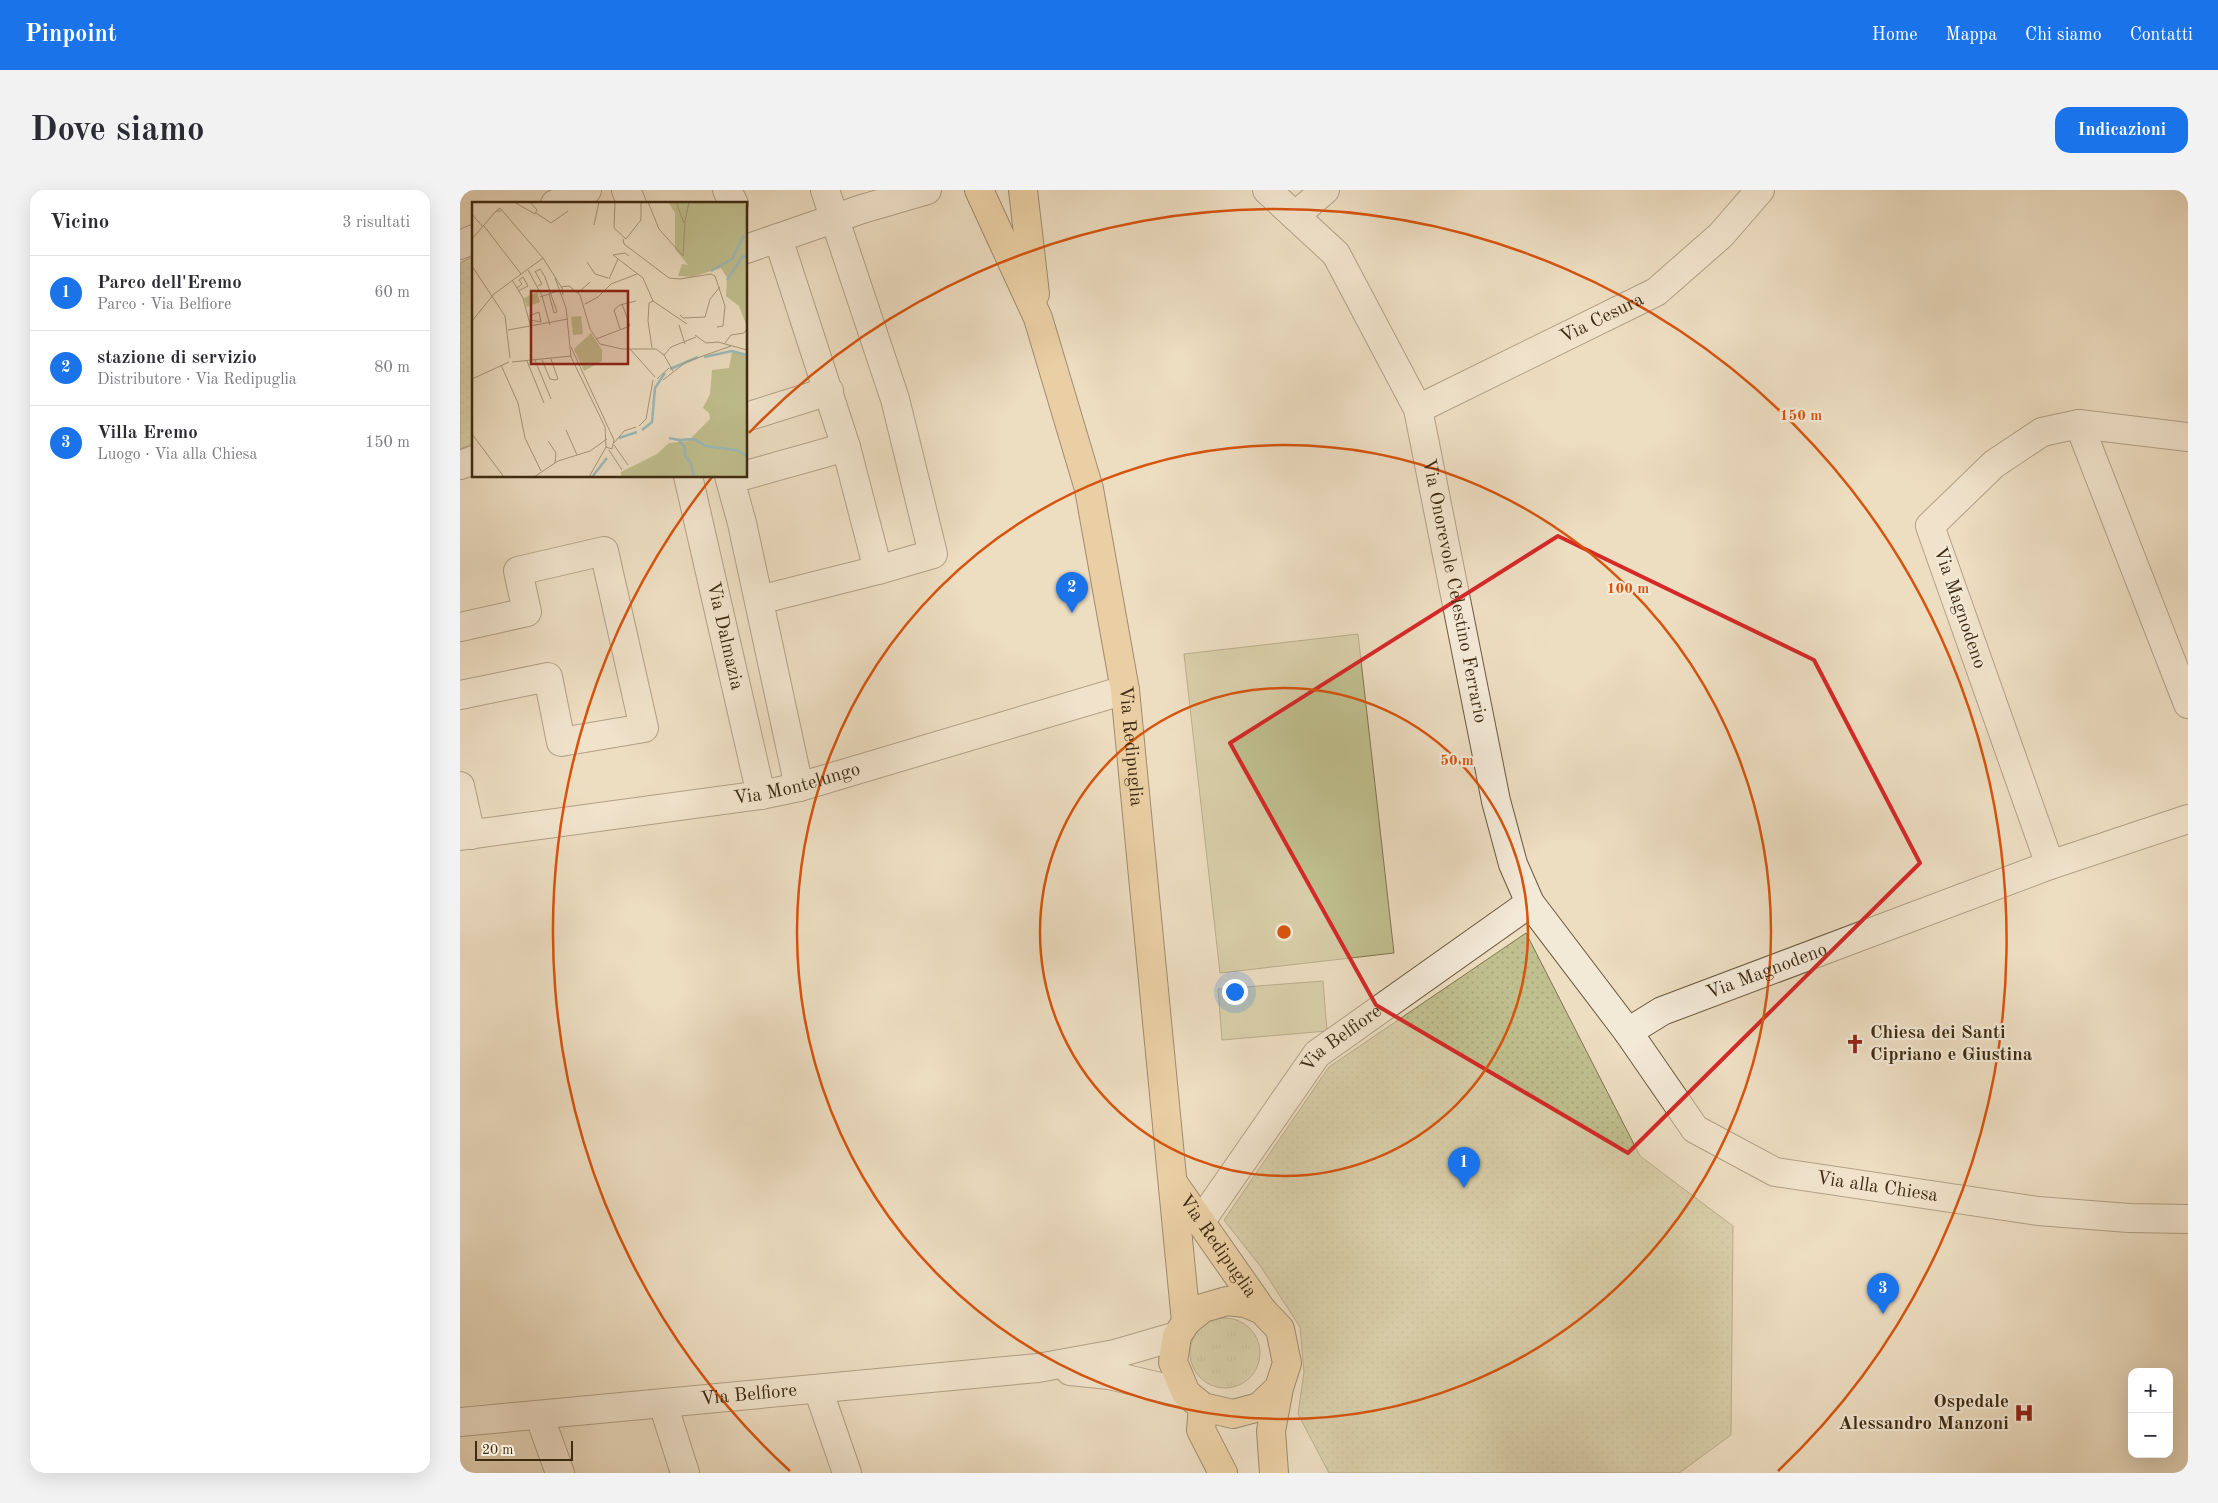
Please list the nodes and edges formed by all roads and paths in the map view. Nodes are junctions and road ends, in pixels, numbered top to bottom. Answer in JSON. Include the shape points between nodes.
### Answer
{"nodes":[{"id":1,"x":588,"y":190,"type":"edge"},
{"id":2,"x":626,"y":190,"type":"edge"},
{"id":3,"x":728,"y":190,"type":"edge"},
{"id":4,"x":825,"y":190,"type":"edge"},
{"id":5,"x":885,"y":190,"type":"edge"},
{"id":6,"x":927,"y":190,"type":"edge"},
{"id":7,"x":979,"y":190,"type":"edge"},
{"id":8,"x":1022,"y":190,"type":"edge"},
{"id":9,"x":1267,"y":190,"type":"edge"},
{"id":10,"x":1325,"y":190,"type":"edge"},
{"id":11,"x":1760,"y":190,"type":"edge"},
{"id":12,"x":560,"y":202,"type":"edge"},
{"id":13,"x":594,"y":202,"type":"edge"},
{"id":14,"x":631,"y":202,"type":"edge"},
{"id":15,"x":733,"y":202,"type":"edge"},
{"id":16,"x":862,"y":209,"type":"junction"},
{"id":17,"x":1295,"y":216,"type":"junction"},
{"id":18,"x":836,"y":218,"type":"junction"},
{"id":19,"x":472,"y":240,"type":"edge"},
{"id":20,"x":756,"y":241,"type":"edge"},
{"id":21,"x":460,"y":245,"type":"edge"},
{"id":22,"x":1038,"y":318,"type":"junction"},
{"id":23,"x":829,"y":391,"type":"junction"},
{"id":24,"x":1418,"y":409,"type":"junction"},
{"id":25,"x":748,"y":416,"type":"edge"},
{"id":26,"x":2079,"y":424,"type":"junction"},
{"id":27,"x":2188,"y":437,"type":"edge"},
{"id":28,"x":846,"y":447,"type":"junction"},
{"id":29,"x":472,"y":461,"type":"edge"},
{"id":30,"x":460,"y":465,"type":"edge"},
{"id":31,"x":748,"y":474,"type":"edge"},
{"id":32,"x":688,"y":478,"type":"edge"},
{"id":33,"x":737,"y":478,"type":"edge"},
{"id":34,"x":878,"y":570,"type":"junction"},
{"id":35,"x":759,"y":600,"type":"junction"},
{"id":36,"x":460,"y":627,"type":"edge"},
{"id":37,"x":1125,"y":690,"type":"junction"},
{"id":38,"x":460,"y":695,"type":"edge"},
{"id":39,"x":2188,"y":704,"type":"edge"},
{"id":40,"x":460,"y":786,"type":"edge"},
{"id":41,"x":799,"y":787,"type":"junction"},
{"id":42,"x":761,"y":795,"type":"junction"},
{"id":43,"x":2188,"y":819,"type":"edge"},
{"id":44,"x":466,"y":836,"type":"edge"},
{"id":45,"x":2050,"y":865,"type":"junction"},
{"id":46,"x":1530,"y":903,"type":"junction"},
{"id":47,"x":1628,"y":1032,"type":"junction"},
{"id":48,"x":1174,"y":1183,"type":"junction"},
{"id":49,"x":2188,"y":1219,"type":"edge"},
{"id":50,"x":1201,"y":1221,"type":"junction"},
{"id":51,"x":1262,"y":1310,"type":"junction"},
{"id":52,"x":1182,"y":1329,"type":"junction"},
{"id":53,"x":1038,"y":1368,"type":"junction"},
{"id":54,"x":1279,"y":1388,"type":"junction"},
{"id":55,"x":818,"y":1389,"type":"junction"},
{"id":56,"x":1194,"y":1400,"type":"junction"},
{"id":57,"x":663,"y":1404,"type":"junction"},
{"id":58,"x":539,"y":1415,"type":"junction"},
{"id":59,"x":460,"y":1422,"type":"edge"},
{"id":60,"x":560,"y":1473,"type":"edge"},
{"id":61,"x":685,"y":1473,"type":"edge"},
{"id":62,"x":847,"y":1473,"type":"edge"},
{"id":63,"x":1223,"y":1473,"type":"edge"},
{"id":64,"x":1274,"y":1473,"type":"edge"}],
"edges":[{"from":1,"to":12,"type":"street"},
{"from":1,"to":13,"type":"street"},
{"from":2,"to":14,"type":"street"},
{"from":3,"to":15,"type":"street"},
{"from":4,"to":18,"type":"street"},
{"from":5,"to":16,"type":"street"},
{"from":6,"to":16,"type":"street"},
{"from":7,"to":22,"type":"main road","name":"Via Redipuglia"},
{"from":8,"to":22,"type":"main road","name":"Via Redipuglia"},
{"from":9,"to":17,"type":"street","name":"Via Onorevole Celestino Ferrario"},
{"from":10,"to":17,"type":"street"},
{"from":11,"to":24,"type":"street","name":"Via Cesura","via":[[1721,235],[1656,292]]},
{"from":16,"to":18,"type":"street"},
{"from":17,"to":24,"type":"street","name":"Via Onorevole Celestino Ferrario","via":[[1336,254]]},
{"from":18,"to":20,"type":"street"},
{"from":18,"to":34,"type":"street","via":[[895,399],[932,554]]},
{"from":19,"to":21,"type":"street"},
{"from":20,"to":23,"type":"street"},
{"from":22,"to":37,"type":"main road","name":"Via Redipuglia","via":[[1089,489]]},
{"from":23,"to":25,"type":"street"},
{"from":23,"to":28,"type":"street"},
{"from":24,"to":46,"type":"street","name":"Via Onorevole Celestino Ferrario","via":[[1496,801],[1513,864]]},
{"from":26,"to":27,"type":"street","name":"Via Magnodeno"},
{"from":26,"to":39,"type":"street"},
{"from":26,"to":45,"type":"street","name":"Via Magnodeno","via":[[2042,432],[1994,464],[1930,526]]},
{"from":28,"to":31,"type":"street"},
{"from":28,"to":34,"type":"street"},
{"from":29,"to":30,"type":"street"},
{"from":32,"to":42,"type":"street","name":"Via Dalmazia"},
{"from":33,"to":35,"type":"street","name":"Via Dalmazia"},
{"from":34,"to":35,"type":"street"},
{"from":35,"to":41,"type":"street","name":"Via Dalmazia"},
{"from":36,"to":38,"type":"street","via":[[527,612],[518,571],[604,551],[644,728],[561,742],[548,677]]},
{"from":37,"to":41,"type":"street","name":"Via Montelungo"},
{"from":37,"to":48,"type":"main road","name":"Via Redipuglia"},
{"from":40,"to":44,"type":"street"},
{"from":41,"to":42,"type":"street","name":"Via Montelungo"},
{"from":42,"to":44,"type":"street","name":"Via Montelungo"},
{"from":43,"to":45,"type":"street","name":"Via Magnodeno"},
{"from":45,"to":47,"type":"street","name":"Via Magnodeno","via":[[1662,1011]]},
{"from":46,"to":47,"type":"street","name":"Via Onorevole Celestino Ferrario"},
{"from":46,"to":50,"type":"street","name":"Via Belfiore","via":[[1317,1054]]},
{"from":47,"to":49,"type":"street","name":"Via alla Chiesa","via":[[1695,1129],[1775,1172],[2038,1210],[2129,1218]]},
{"from":48,"to":50,"type":"main road","name":"Via Redipuglia"},
{"from":48,"to":52,"type":"main road","name":"Via Redipuglia"},
{"from":50,"to":51,"type":"main road","name":"Via Redipuglia"},
{"from":51,"to":52,"type":"main road","via":[[1245,1303],[1227,1301],[1203,1308]]},
{"from":51,"to":54,"type":"main road","via":[[1280,1329],[1287,1363]]},
{"from":52,"to":53,"type":"street","name":"Via Belfiore","via":[[1115,1354]]},
{"from":52,"to":56,"type":"main road","via":[[1173,1362]]},
{"from":53,"to":55,"type":"street","name":"Via Belfiore"},
{"from":53,"to":56,"type":"street","name":"Via Belfiore","via":[[1109,1375]]},
{"from":54,"to":56,"type":"main road","via":[[1258,1407],[1233,1414]]},
{"from":54,"to":64,"type":"main road","via":[[1271,1430]]},
{"from":55,"to":57,"type":"street","name":"Via Belfiore"},
{"from":55,"to":62,"type":"street"},
{"from":56,"to":63,"type":"main road","via":[[1201,1430]]},
{"from":57,"to":58,"type":"street","name":"Via Belfiore"},
{"from":57,"to":61,"type":"street"},
{"from":58,"to":59,"type":"street","name":"Via Belfiore"},
{"from":58,"to":60,"type":"street"}]}
